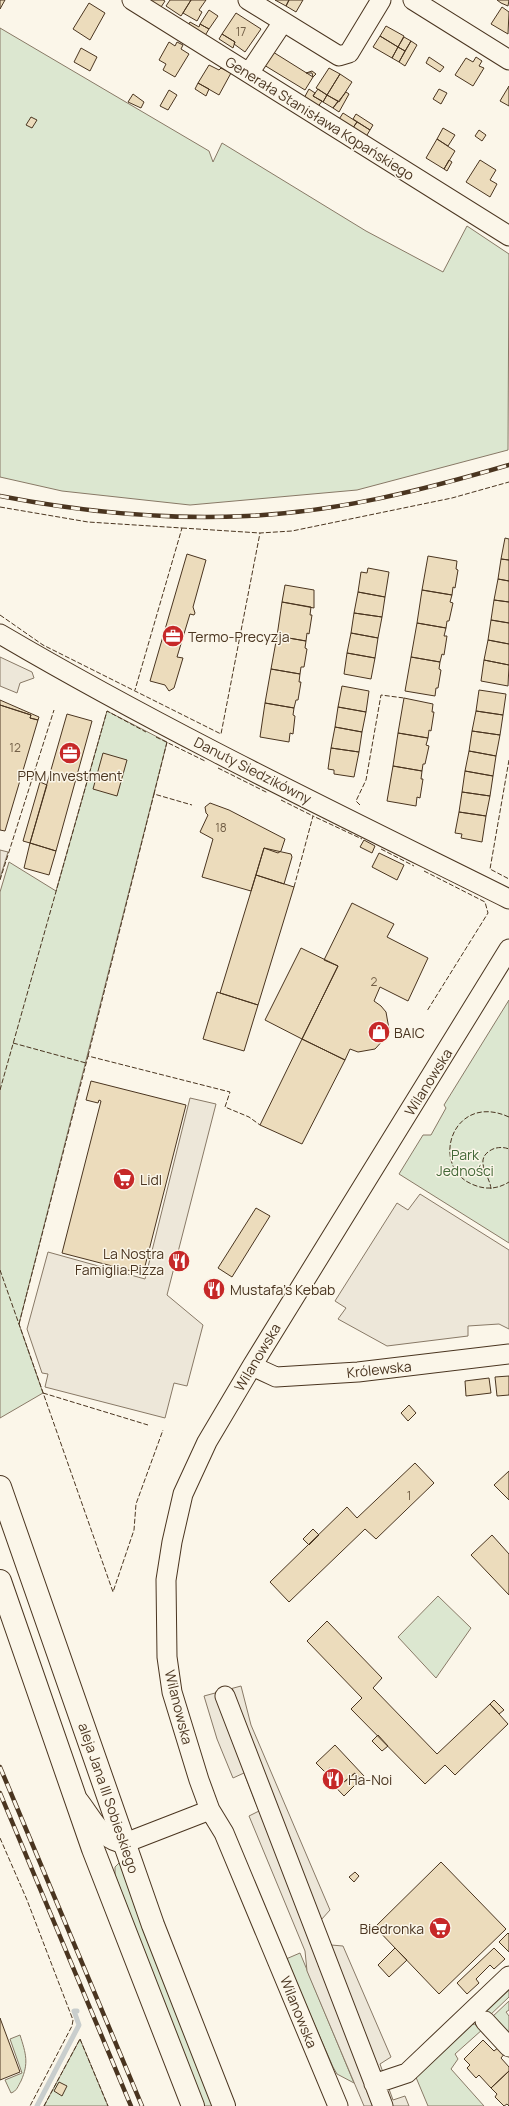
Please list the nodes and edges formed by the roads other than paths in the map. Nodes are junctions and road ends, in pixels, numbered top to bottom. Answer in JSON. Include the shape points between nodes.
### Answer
{"nodes":[{"id":1,"x":132,"y":0,"type":"edge"},
{"id":2,"x":248,"y":0,"type":"edge"},
{"id":3,"x":381,"y":0,"type":"edge"},
{"id":4,"x":413,"y":0,"type":"edge"},
{"id":5,"x":283,"y":22,"type":"junction"},
{"id":6,"x":509,"y":60,"type":"edge"},
{"id":7,"x":249,"y":73,"type":"junction"},
{"id":8,"x":509,"y":236,"type":"edge"},
{"id":9,"x":0,"y":634,"type":"edge"},
{"id":10,"x":509,"y":899,"type":"edge"},
{"id":11,"x":509,"y":950,"type":"edge"},
{"id":12,"x":509,"y":1354,"type":"edge"},
{"id":13,"x":252,"y":1366,"type":"junction"},
{"id":14,"x":0,"y":1487,"type":"edge"},
{"id":15,"x":0,"y":1581,"type":"edge"},
{"id":16,"x":225,"y":1696,"type":"dead end"},
{"id":17,"x":76,"y":1796,"type":"junction"},
{"id":18,"x":210,"y":1810,"type":"junction"},
{"id":19,"x":125,"y":1843,"type":"junction"},
{"id":20,"x":509,"y":1976,"type":"edge"},
{"id":21,"x":485,"y":2022,"type":"dead end"},
{"id":22,"x":509,"y":2047,"type":"edge"},
{"id":23,"x":374,"y":2084,"type":"junction"},
{"id":24,"x":193,"y":2106,"type":"edge"},
{"id":25,"x":224,"y":2106,"type":"edge"},
{"id":26,"x":338,"y":2106,"type":"edge"},
{"id":27,"x":383,"y":2106,"type":"edge"}],
"edges":[{"from":1,"to":7,"type":"street","name":"Generała Stanisława Kopańskiego"},
{"from":2,"to":5,"type":"street"},
{"from":3,"to":5,"type":"street","via":[[349,53],[339,56]]},
{"from":4,"to":6,"type":"street"},
{"from":5,"to":7,"type":"street"},
{"from":7,"to":8,"type":"street","name":"Generała Stanisława Kopańskiego"},
{"from":9,"to":10,"type":"street","name":"Danuty Siedzikówny","via":[[57,668],[203,745]]},
{"from":11,"to":13,"type":"street","name":"Wilanowska"},
{"from":12,"to":13,"type":"street","name":"Królewska","via":[[358,1372],[276,1377]]},
{"from":13,"to":18,"type":"street","name":"Wilanowska","via":[[207,1442],[183,1494],[166,1580],[168,1657],[172,1692]]},
{"from":14,"to":19,"type":"main road","name":"aleja Jana III Sobieskiego"},
{"from":15,"to":17,"type":"main road"},
{"from":16,"to":23,"type":"street"},
{"from":17,"to":19,"type":"street","via":[[107,1836],[116,1844]]},
{"from":17,"to":24,"type":"main road","via":[[113,1902]]},
{"from":18,"to":19,"type":"street"},
{"from":18,"to":26,"type":"street","name":"Wilanowska","via":[[224,1833]]},
{"from":19,"to":25,"type":"main road","name":"aleja Jana III Sobieskiego","via":[[153,1925]]},
{"from":20,"to":23,"type":"street","via":[[407,2072]]},
{"from":21,"to":22,"type":"street"},
{"from":23,"to":27,"type":"street"}]}
